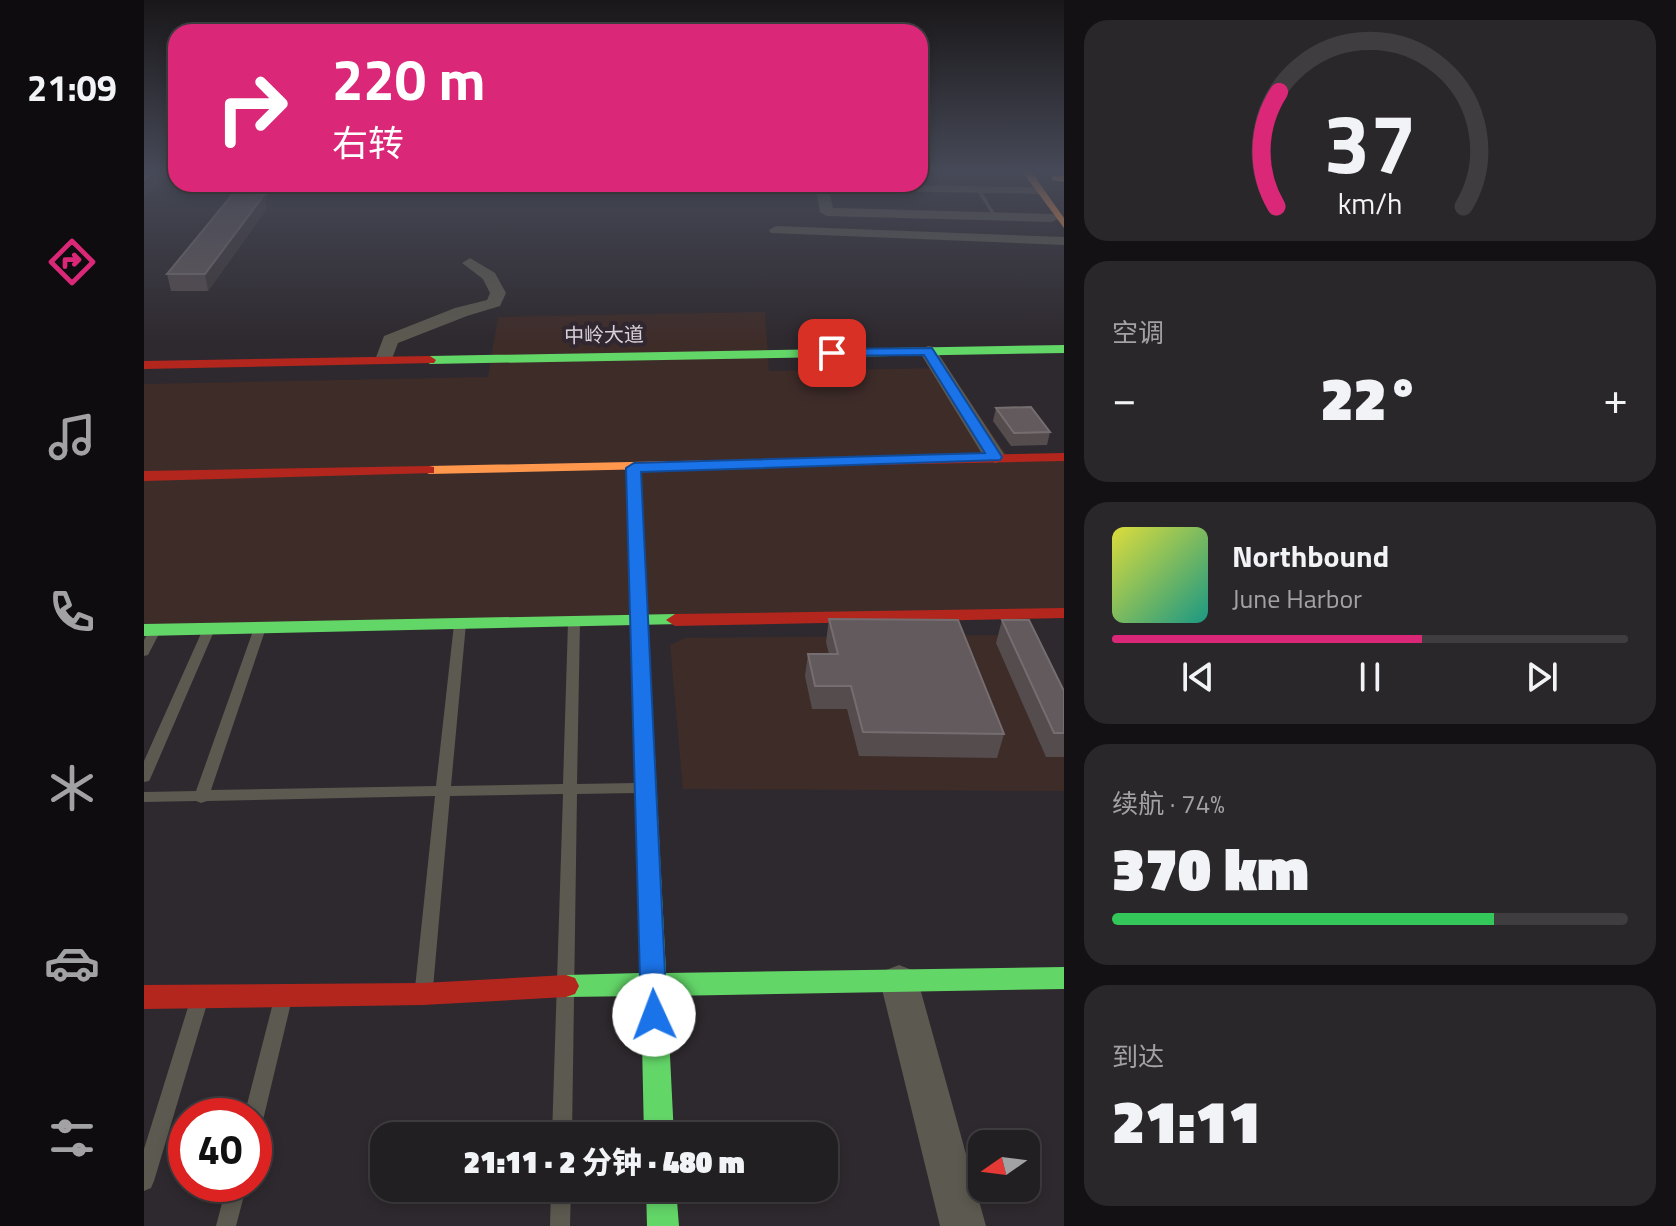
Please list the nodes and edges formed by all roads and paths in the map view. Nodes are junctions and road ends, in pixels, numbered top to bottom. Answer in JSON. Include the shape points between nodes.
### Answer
{"nodes":[{"id":1,"x":776,"y":230,"type":"dead end"},
{"id":2,"x":1064,"y":241,"type":"edge"},
{"id":3,"x":470,"y":263,"type":"dead end"},
{"id":4,"x":1064,"y":349,"type":"edge"},
{"id":5,"x":929,"y":354,"type":"junction"},
{"id":6,"x":1064,"y":356,"type":"edge"},
{"id":7,"x":384,"y":360,"type":"junction"},
{"id":8,"x":144,"y":365,"type":"edge"},
{"id":9,"x":144,"y":371,"type":"edge"},
{"id":10,"x":995,"y":457,"type":"junction"},
{"id":11,"x":1064,"y":457,"type":"edge"},
{"id":12,"x":634,"y":468,"type":"junction"},
{"id":13,"x":144,"y":476,"type":"edge"},
{"id":14,"x":1064,"y":613,"type":"edge"},
{"id":15,"x":638,"y":621,"type":"junction"},
{"id":16,"x":574,"y":622,"type":"junction"},
{"id":17,"x":460,"y":624,"type":"junction"},
{"id":18,"x":260,"y":628,"type":"junction"},
{"id":19,"x":209,"y":629,"type":"junction"},
{"id":20,"x":149,"y":630,"type":"edge"},
{"id":21,"x":144,"y":652,"type":"edge"},
{"id":22,"x":144,"y":777,"type":"edge"},
{"id":23,"x":644,"y":788,"type":"junction"},
{"id":24,"x":571,"y":789,"type":"junction"},
{"id":25,"x":443,"y":791,"type":"junction"},
{"id":26,"x":144,"y":797,"type":"edge"},
{"id":27,"x":201,"y":798,"type":"junction"},
{"id":28,"x":1064,"y":978,"type":"edge"},
{"id":29,"x":899,"y":981,"type":"junction"},
{"id":30,"x":653,"y":985,"type":"junction"},
{"id":31,"x":567,"y":986,"type":"junction"},
{"id":32,"x":284,"y":994,"type":"junction"},
{"id":33,"x":423,"y":994,"type":"junction"},
{"id":34,"x":144,"y":997,"type":"edge"},
{"id":35,"x":200,"y":997,"type":"junction"},
{"id":36,"x":258,"y":1098,"type":"edge"},
{"id":37,"x":562,"y":1122,"type":"edge"},
{"id":38,"x":658,"y":1122,"type":"edge"},
{"id":39,"x":144,"y":1181,"type":"edge"},
{"id":40,"x":232,"y":1202,"type":"edge"},
{"id":41,"x":561,"y":1202,"type":"edge"},
{"id":42,"x":662,"y":1202,"type":"edge"},
{"id":43,"x":226,"y":1226,"type":"edge"},
{"id":44,"x":560,"y":1226,"type":"edge"},
{"id":45,"x":663,"y":1226,"type":"edge"},
{"id":46,"x":963,"y":1226,"type":"edge"}],
"edges":[{"from":1,"to":2,"type":"street"},
{"from":3,"to":7,"type":"street","via":[[490,276],[498,293],[494,303],[390,340]]},
{"from":4,"to":5,"type":"main road","name":"中岭大道"},
{"from":5,"to":6,"type":"main road","name":"中岭大道"},
{"from":5,"to":7,"type":"main road","name":"中岭大道"},
{"from":5,"to":9,"type":"main road","name":"中岭大道"},
{"from":5,"to":10,"type":"street"},
{"from":7,"to":8,"type":"main road","name":"中岭大道"},
{"from":10,"to":11,"type":"main road"},
{"from":10,"to":12,"type":"main road"},
{"from":12,"to":13,"type":"main road"},
{"from":12,"to":15,"type":"main road"},
{"from":14,"to":15,"type":"main road"},
{"from":15,"to":16,"type":"main road"},
{"from":15,"to":23,"type":"main road"},
{"from":16,"to":17,"type":"main road"},
{"from":16,"to":24,"type":"lane"},
{"from":17,"to":18,"type":"main road"},
{"from":17,"to":25,"type":"lane"},
{"from":18,"to":19,"type":"main road"},
{"from":18,"to":27,"type":"lane"},
{"from":19,"to":20,"type":"main road"},
{"from":19,"to":22,"type":"lane"},
{"from":20,"to":21,"type":"lane"},
{"from":23,"to":24,"type":"lane"},
{"from":23,"to":30,"type":"main road"},
{"from":24,"to":25,"type":"lane"},
{"from":24,"to":31,"type":"lane"},
{"from":25,"to":27,"type":"lane"},
{"from":25,"to":33,"type":"lane"},
{"from":26,"to":27,"type":"lane"},
{"from":28,"to":29,"type":"main road"},
{"from":29,"to":30,"type":"main road"},
{"from":29,"to":46,"type":"street"},
{"from":30,"to":31,"type":"main road"},
{"from":30,"to":38,"type":"main road"},
{"from":31,"to":33,"type":"main road"},
{"from":31,"to":37,"type":"lane"},
{"from":32,"to":33,"type":"main road"},
{"from":32,"to":35,"type":"main road"},
{"from":32,"to":36,"type":"lane"},
{"from":34,"to":35,"type":"main road"},
{"from":35,"to":39,"type":"lane"},
{"from":40,"to":43,"type":"lane"},
{"from":41,"to":44,"type":"lane"},
{"from":42,"to":45,"type":"main road"}]}
